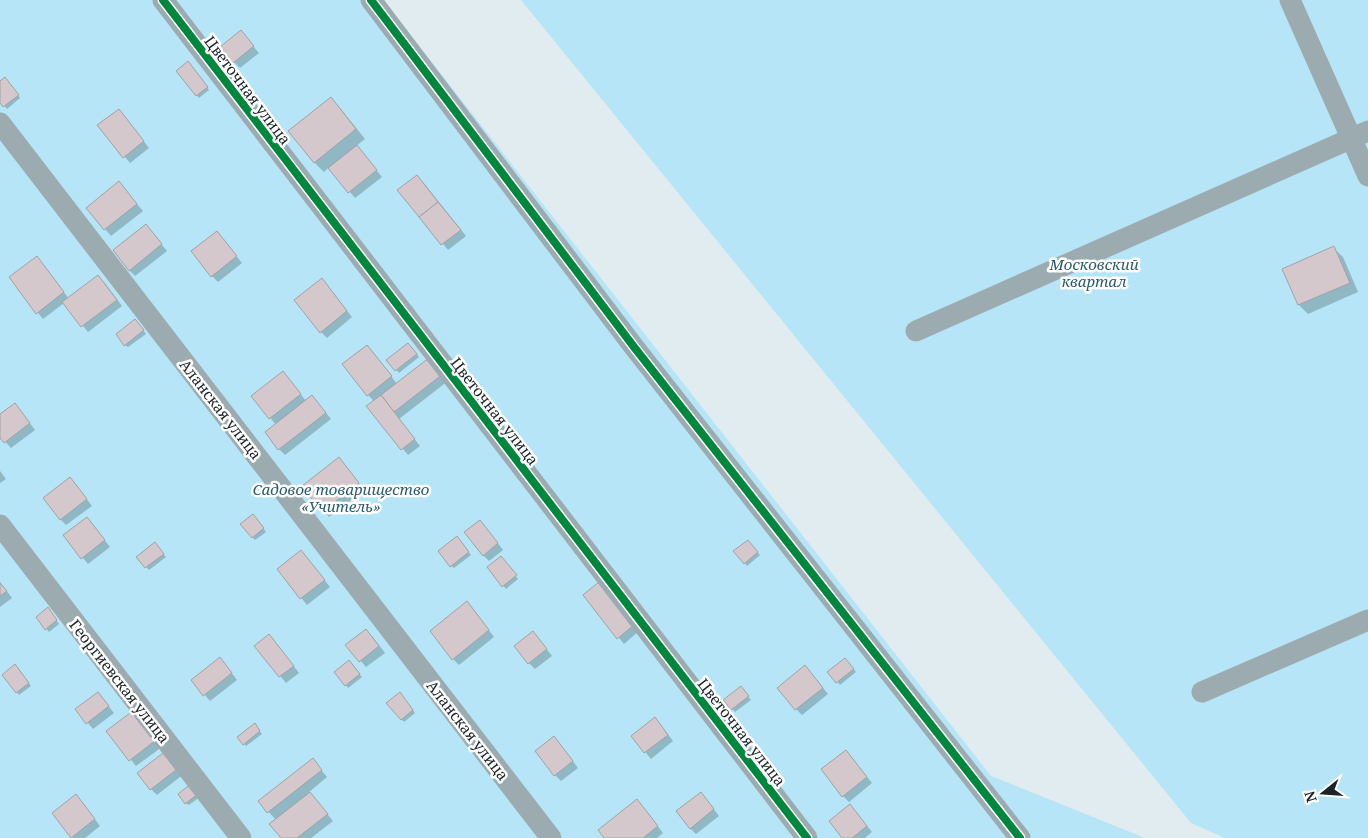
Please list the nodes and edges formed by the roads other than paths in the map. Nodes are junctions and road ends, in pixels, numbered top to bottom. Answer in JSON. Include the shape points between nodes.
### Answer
{"nodes":[{"id":1,"x":163,"y":0,"type":"edge"},
{"id":2,"x":371,"y":0,"type":"edge"},
{"id":3,"x":1290,"y":0,"type":"edge"},
{"id":4,"x":0,"y":123,"type":"edge"},
{"id":5,"x":1360,"y":135,"type":"edge"},
{"id":6,"x":1368,"y":176,"type":"edge"},
{"id":7,"x":916,"y":331,"type":"dead end"},
{"id":8,"x":0,"y":524,"type":"edge"},
{"id":9,"x":1368,"y":620,"type":"edge"},
{"id":10,"x":1202,"y":692,"type":"dead end"},
{"id":11,"x":241,"y":838,"type":"edge"},
{"id":12,"x":551,"y":838,"type":"edge"},
{"id":13,"x":807,"y":838,"type":"edge"},
{"id":14,"x":1020,"y":838,"type":"edge"}],
"edges":[{"from":1,"to":13,"type":"street","name":"Цветочная улица"},
{"from":2,"to":14,"type":"street","via":[[634,347]]},
{"from":3,"to":5,"type":"street"},
{"from":4,"to":12,"type":"street","name":"Аланская улица"},
{"from":5,"to":6,"type":"street"},
{"from":5,"to":7,"type":"street"},
{"from":8,"to":11,"type":"street","name":"Георгиевская улица"},
{"from":9,"to":10,"type":"street"}]}
